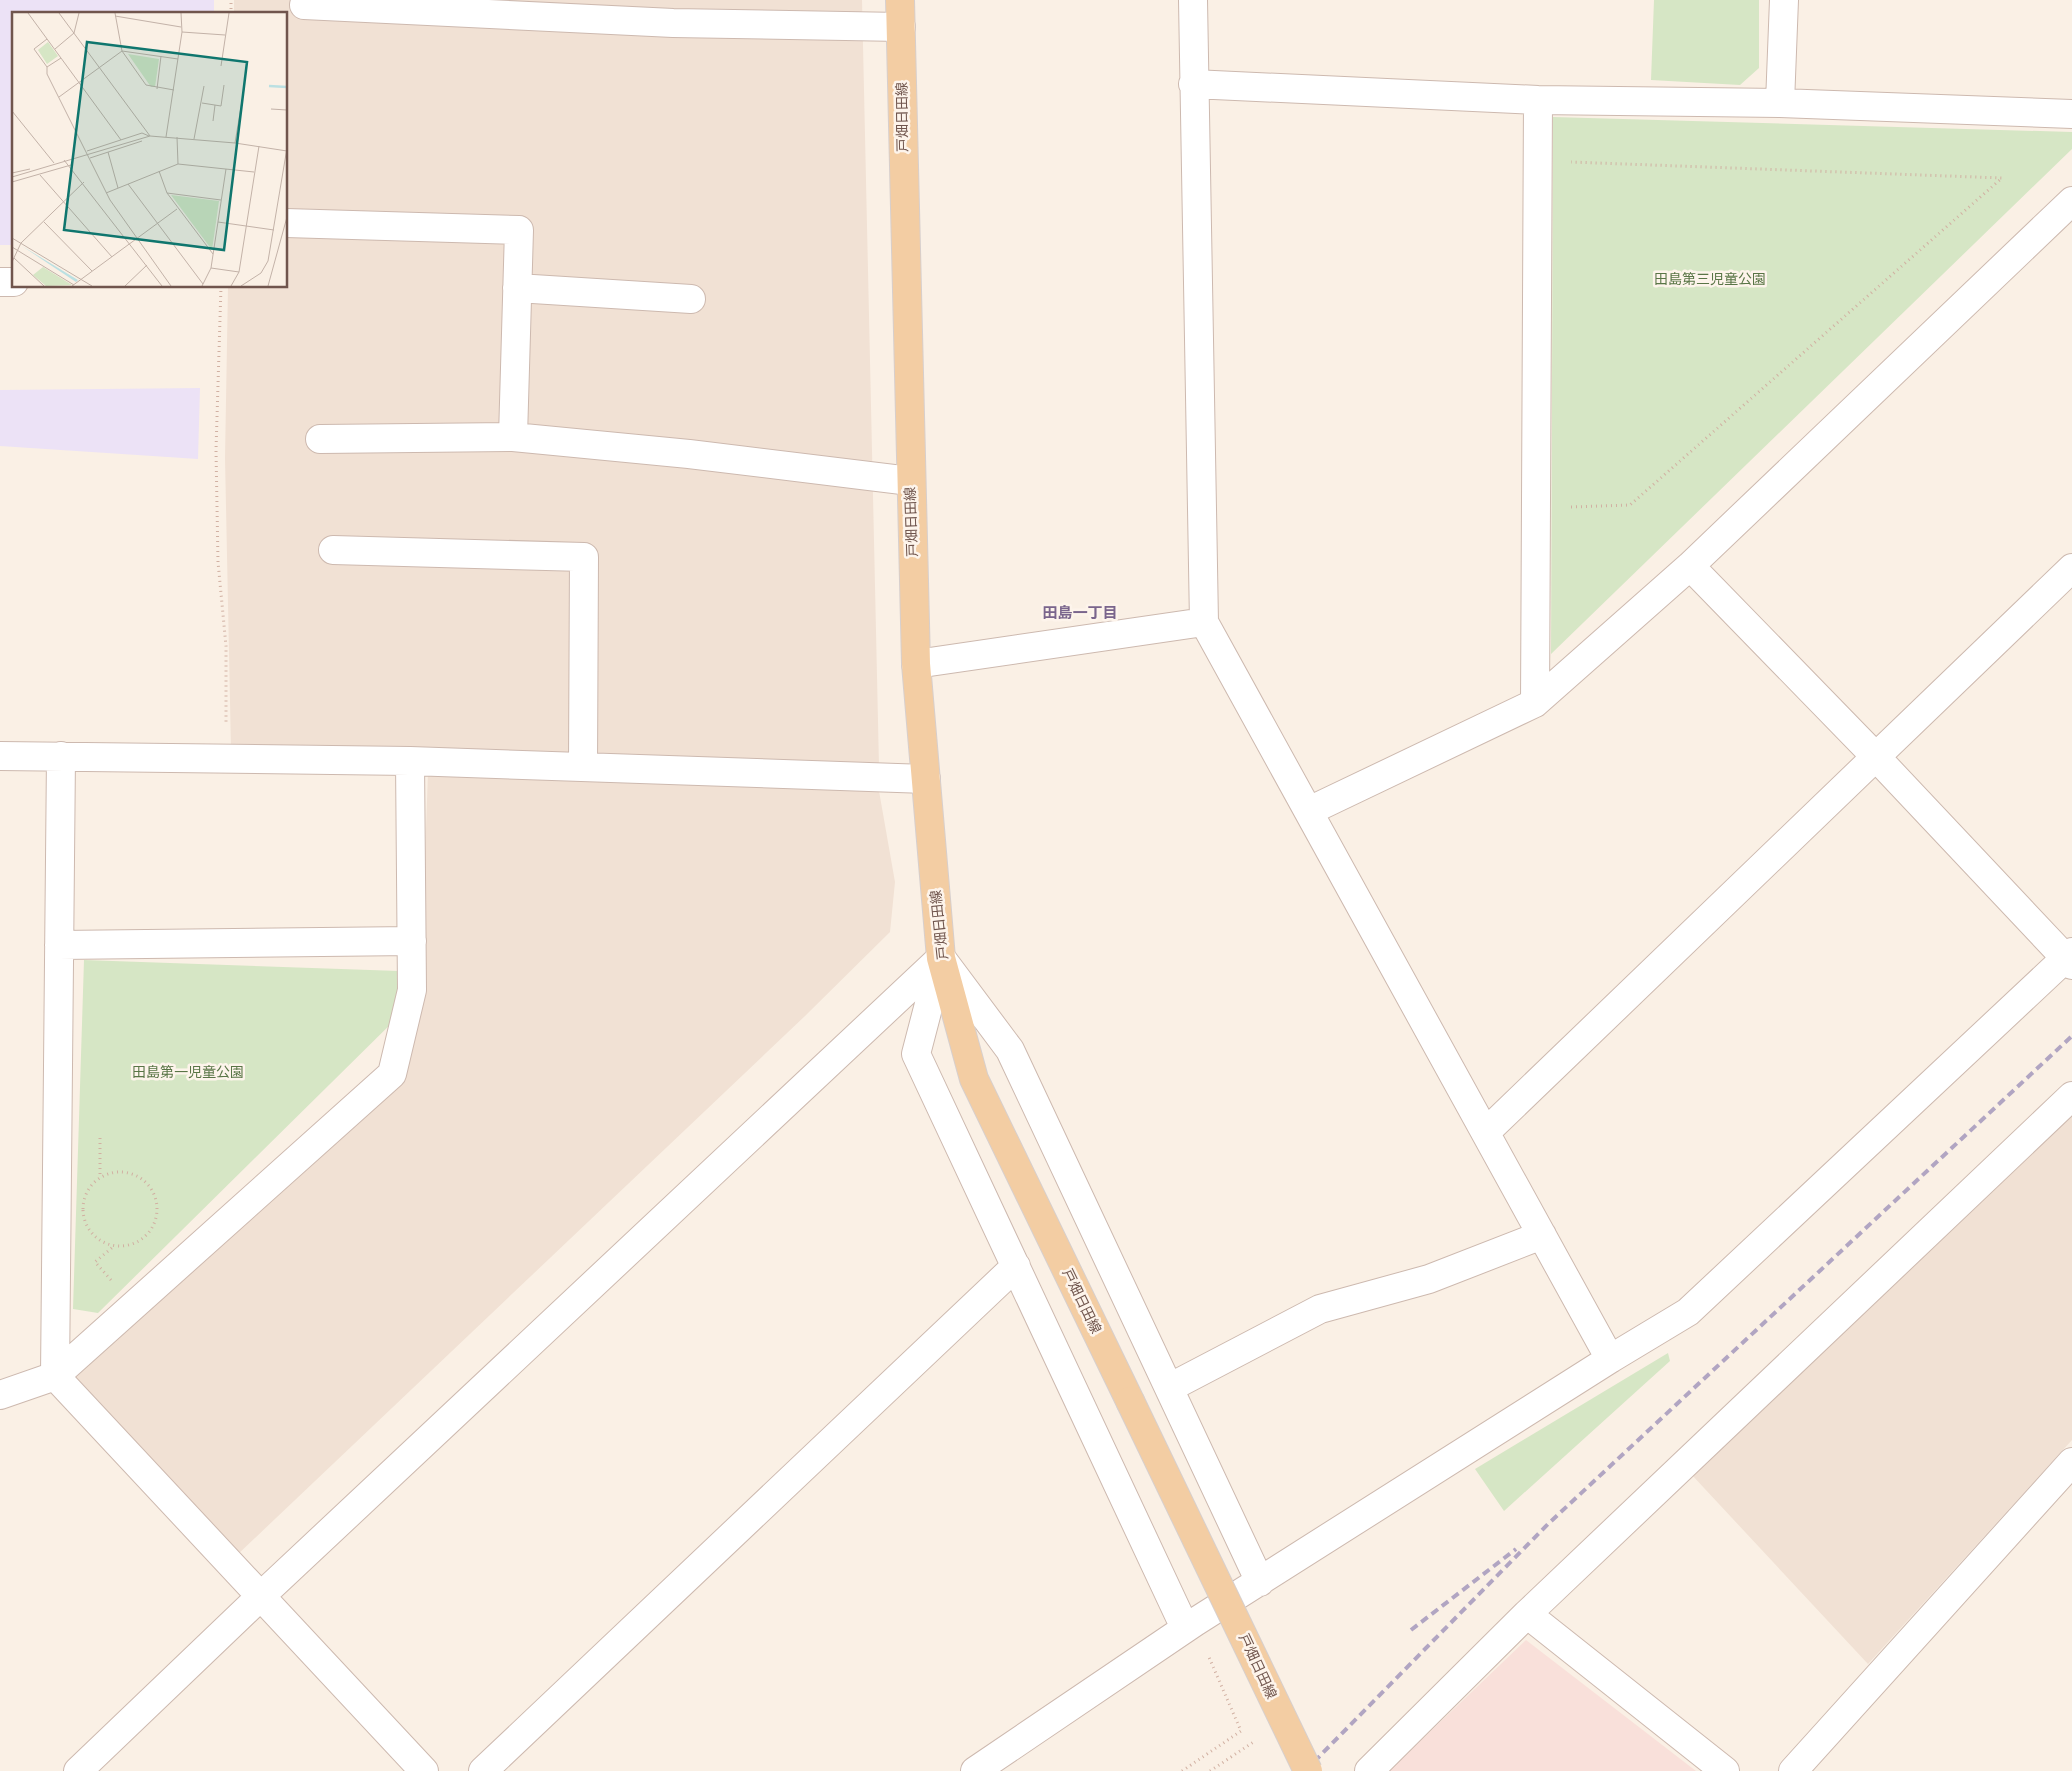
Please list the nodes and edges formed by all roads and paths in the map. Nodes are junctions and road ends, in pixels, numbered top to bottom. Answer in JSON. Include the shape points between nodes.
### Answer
{"nodes":[{"id":1,"x":900,"y":0,"type":"edge"},
{"id":2,"x":1193,"y":0,"type":"edge"},
{"id":3,"x":1784,"y":0,"type":"edge"},
{"id":4,"x":304,"y":5,"type":"dead end"},
{"id":5,"x":900,"y":27,"type":"junction"},
{"id":6,"x":1193,"y":84,"type":"junction"},
{"id":7,"x":1538,"y":100,"type":"junction"},
{"id":8,"x":1780,"y":104,"type":"junction"},
{"id":9,"x":2072,"y":114,"type":"edge"},
{"id":10,"x":1538,"y":160,"type":"junction"},
{"id":11,"x":2072,"y":201,"type":"edge"},
{"id":12,"x":288,"y":223,"type":"edge"},
{"id":13,"x":221,"y":288,"type":"edge"},
{"id":14,"x":517,"y":288,"type":"junction"},
{"id":15,"x":691,"y":299,"type":"dead end"},
{"id":16,"x":513,"y":437,"type":"junction"},
{"id":17,"x":320,"y":439,"type":"dead end"},
{"id":18,"x":910,"y":481,"type":"junction"},
{"id":19,"x":1536,"y":508,"type":"junction"},
{"id":20,"x":333,"y":550,"type":"dead end"},
{"id":21,"x":1690,"y":566,"type":"junction"},
{"id":22,"x":2072,"y":568,"type":"edge"},
{"id":23,"x":1204,"y":622,"type":"junction"},
{"id":24,"x":916,"y":664,"type":"junction"},
{"id":25,"x":1535,"y":703,"type":"junction"},
{"id":26,"x":0,"y":756,"type":"edge"},
{"id":27,"x":61,"y":756,"type":"junction"},
{"id":28,"x":1876,"y":757,"type":"junction"},
{"id":29,"x":226,"y":758,"type":"junction"},
{"id":30,"x":410,"y":761,"type":"junction"},
{"id":31,"x":582,"y":767,"type":"junction"},
{"id":32,"x":926,"y":779,"type":"junction"},
{"id":33,"x":1309,"y":811,"type":"junction"},
{"id":34,"x":412,"y":940,"type":"junction"},
{"id":35,"x":59,"y":945,"type":"junction"},
{"id":36,"x":941,"y":958,"type":"junction"},
{"id":37,"x":2070,"y":959,"type":"edge"},
{"id":38,"x":2072,"y":1096,"type":"edge"},
{"id":39,"x":1486,"y":1132,"type":"junction"},
{"id":40,"x":100,"y":1138,"type":"dead end"},
{"id":41,"x":100,"y":1178,"type":"junction"},
{"id":42,"x":1542,"y":1235,"type":"junction"},
{"id":43,"x":1016,"y":1266,"type":"junction"},
{"id":44,"x":1610,"y":1359,"type":"junction"},
{"id":45,"x":55,"y":1376,"type":"junction"},
{"id":46,"x":1168,"y":1388,"type":"junction"},
{"id":47,"x":0,"y":1395,"type":"edge"},
{"id":48,"x":2072,"y":1462,"type":"edge"},
{"id":49,"x":1260,"y":1582,"type":"junction"},
{"id":50,"x":262,"y":1595,"type":"junction"},
{"id":51,"x":1526,"y":1614,"type":"junction"},
{"id":52,"x":1190,"y":1625,"type":"junction"},
{"id":53,"x":1258,"y":1739,"type":"dead end"},
{"id":54,"x":78,"y":1771,"type":"edge"},
{"id":55,"x":424,"y":1771,"type":"edge"},
{"id":56,"x":483,"y":1771,"type":"edge"},
{"id":57,"x":975,"y":1771,"type":"edge"},
{"id":58,"x":1182,"y":1771,"type":"edge"},
{"id":59,"x":1210,"y":1771,"type":"edge"},
{"id":60,"x":1308,"y":1771,"type":"edge"},
{"id":61,"x":1369,"y":1771,"type":"edge"},
{"id":62,"x":1725,"y":1771,"type":"edge"},
{"id":63,"x":1793,"y":1771,"type":"edge"}],
"edges":[{"from":1,"to":5,"type":"main road","name":"戸畑日田線"},
{"from":2,"to":6,"type":"street"},
{"from":3,"to":8,"type":"street"},
{"from":4,"to":5,"type":"street","via":[[673,23]]},
{"from":5,"to":18,"type":"main road","name":"戸畑日田線"},
{"from":6,"to":7,"type":"street"},
{"from":6,"to":23,"type":"street"},
{"from":7,"to":8,"type":"street"},
{"from":7,"to":10,"type":"street"},
{"from":8,"to":9,"type":"street"},
{"from":10,"to":19,"type":"street"},
{"from":10,"to":19,"type":"path","via":[[2002,178],[1630,505]]},
{"from":11,"to":21,"type":"street"},
{"from":12,"to":14,"type":"street","via":[[518,230]]},
{"from":13,"to":29,"type":"path","via":[[216,450],[218,562],[226,646]]},
{"from":14,"to":15,"type":"street"},
{"from":14,"to":16,"type":"street"},
{"from":16,"to":17,"type":"street"},
{"from":16,"to":18,"type":"street","via":[[728,458]]},
{"from":18,"to":24,"type":"main road","name":"戸畑日田線"},
{"from":19,"to":25,"type":"street"},
{"from":20,"to":31,"type":"street","via":[[584,558]]},
{"from":21,"to":25,"type":"street"},
{"from":21,"to":28,"type":"street"},
{"from":22,"to":28,"type":"street"},
{"from":23,"to":24,"type":"street"},
{"from":23,"to":33,"type":"street"},
{"from":24,"to":32,"type":"main road","name":"戸畑日田線"},
{"from":25,"to":33,"type":"street"},
{"from":26,"to":27,"type":"street"},
{"from":27,"to":29,"type":"street"},
{"from":27,"to":35,"type":"street"},
{"from":28,"to":37,"type":"street"},
{"from":28,"to":39,"type":"street"},
{"from":29,"to":30,"type":"street"},
{"from":30,"to":31,"type":"street"},
{"from":30,"to":34,"type":"street"},
{"from":31,"to":32,"type":"street"},
{"from":32,"to":36,"type":"main road","name":"戸畑日田線"},
{"from":33,"to":39,"type":"street"},
{"from":34,"to":35,"type":"street"},
{"from":34,"to":45,"type":"street","via":[[412,990],[392,1074]]},
{"from":35,"to":45,"type":"street"},
{"from":36,"to":43,"type":"street","via":[[916,1054]]},
{"from":36,"to":46,"type":"street","via":[[1010,1050]]},
{"from":36,"to":50,"type":"street"},
{"from":36,"to":60,"type":"main road","name":"戸畑日田線","bridge":true,"via":[[974,1079]]},
{"from":37,"to":44,"type":"street","via":[[1688,1312]]},
{"from":38,"to":51,"type":"street"},
{"from":39,"to":42,"type":"street"},
{"from":40,"to":41,"type":"path"},
{"from":41,"to":41,"type":"path","via":[[119,1172],[131,1173],[149,1187],[157,1208],[155,1221],[138,1241],[114,1245],[101,1241],[92,1233],[83,1210],[84,1199]]},
{"from":42,"to":44,"type":"street"},
{"from":42,"to":46,"type":"street","via":[[1430,1279],[1320,1309]]},
{"from":43,"to":52,"type":"street"},
{"from":43,"to":56,"type":"street"},
{"from":44,"to":49,"type":"street"},
{"from":45,"to":47,"type":"street"},
{"from":45,"to":50,"type":"street"},
{"from":46,"to":49,"type":"street"},
{"from":48,"to":63,"type":"street"},
{"from":49,"to":52,"type":"street"},
{"from":50,"to":54,"type":"street"},
{"from":50,"to":55,"type":"street"},
{"from":51,"to":61,"type":"street"},
{"from":51,"to":62,"type":"street"},
{"from":52,"to":57,"type":"street"},
{"from":52,"to":58,"type":"path","via":[[1241,1731]]},
{"from":53,"to":59,"type":"path"}]}
